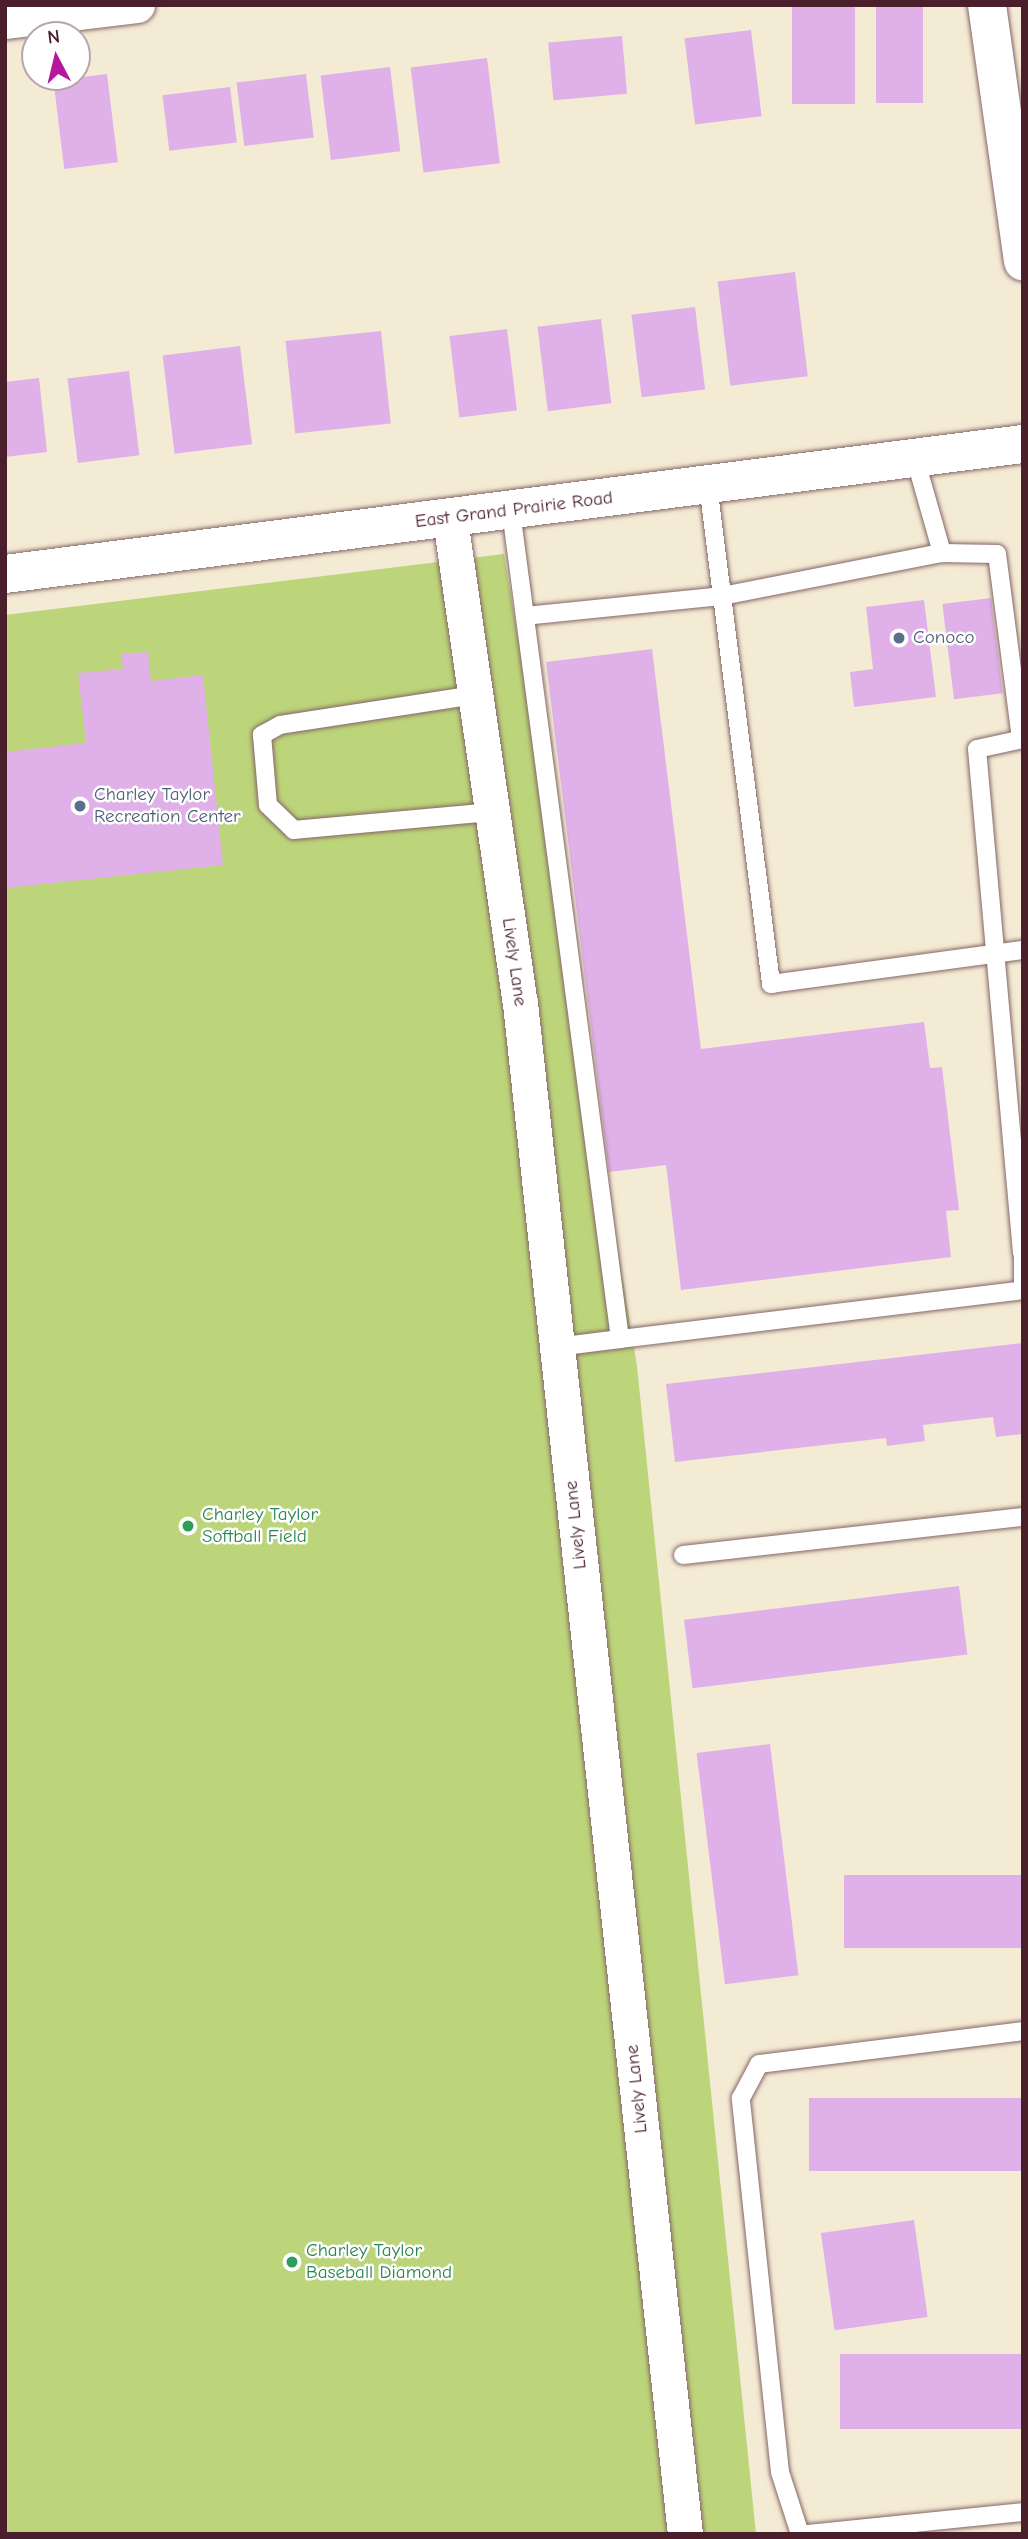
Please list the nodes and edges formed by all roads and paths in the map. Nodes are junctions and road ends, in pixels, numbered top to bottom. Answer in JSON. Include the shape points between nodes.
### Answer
{"nodes":[{"id":1,"x":137,"y":5,"type":"edge"},
{"id":2,"x":987,"y":5,"type":"edge"},
{"id":3,"x":5,"y":21,"type":"edge"},
{"id":4,"x":1023,"y":261,"type":"edge"},
{"id":5,"x":1023,"y":444,"type":"edge"},
{"id":6,"x":915,"y":458,"type":"junction"},
{"id":7,"x":708,"y":485,"type":"junction"},
{"id":8,"x":511,"y":511,"type":"junction"},
{"id":9,"x":450,"y":519,"type":"junction"},
{"id":10,"x":942,"y":553,"type":"junction"},
{"id":11,"x":5,"y":574,"type":"edge"},
{"id":12,"x":722,"y":596,"type":"junction"},
{"id":13,"x":525,"y":616,"type":"junction"},
{"id":14,"x":475,"y":695,"type":"junction"},
{"id":15,"x":1022,"y":739,"type":"edge"},
{"id":16,"x":492,"y":812,"type":"junction"},
{"id":17,"x":1023,"y":950,"type":"edge"},
{"id":18,"x":999,"y":954,"type":"junction"},
{"id":19,"x":1023,"y":1253,"type":"edge"},
{"id":20,"x":1023,"y":1282,"type":"edge"},
{"id":21,"x":1023,"y":1290,"type":"edge"},
{"id":22,"x":620,"y":1339,"type":"junction"},
{"id":23,"x":557,"y":1347,"type":"junction"},
{"id":24,"x":1023,"y":1517,"type":"edge"},
{"id":25,"x":683,"y":1555,"type":"dead end"},
{"id":26,"x":1023,"y":2031,"type":"edge"},
{"id":27,"x":1023,"y":2512,"type":"edge"},
{"id":28,"x":685,"y":2534,"type":"edge"},
{"id":29,"x":800,"y":2534,"type":"edge"},
{"id":30,"x":807,"y":2534,"type":"edge"}],
"edges":[{"from":1,"to":3,"type":"street"},
{"from":2,"to":4,"type":"street"},
{"from":5,"to":6,"type":"street","name":"East Grand Prairie Road"},
{"from":6,"to":7,"type":"street","name":"East Grand Prairie Road"},
{"from":6,"to":10,"type":"lane"},
{"from":7,"to":8,"type":"street","name":"East Grand Prairie Road"},
{"from":7,"to":12,"type":"lane"},
{"from":8,"to":9,"type":"street","name":"East Grand Prairie Road"},
{"from":8,"to":13,"type":"lane"},
{"from":9,"to":11,"type":"street","name":"East Grand Prairie Road"},
{"from":9,"to":14,"type":"street","name":"Lively Lane"},
{"from":10,"to":12,"type":"lane"},
{"from":10,"to":15,"type":"lane","via":[[998,554]]},
{"from":12,"to":13,"type":"lane"},
{"from":12,"to":18,"type":"lane","via":[[771,984]]},
{"from":13,"to":22,"type":"lane"},
{"from":14,"to":16,"type":"street","name":"Lively Lane"},
{"from":14,"to":16,"type":"lane","via":[[280,725],[262,735],[268,805],[294,830]]},
{"from":15,"to":18,"type":"lane","via":[[977,749]]},
{"from":16,"to":23,"type":"street","name":"Lively Lane","via":[[520,1003]]},
{"from":17,"to":18,"type":"lane"},
{"from":18,"to":19,"type":"lane"},
{"from":19,"to":20,"type":"lane"},
{"from":21,"to":22,"type":"lane"},
{"from":22,"to":23,"type":"lane"},
{"from":23,"to":28,"type":"street","name":"Lively Lane"},
{"from":24,"to":25,"type":"lane"},
{"from":26,"to":29,"type":"lane","via":[[759,2064],[741,2098],[780,2472]]},
{"from":27,"to":30,"type":"lane"}]}
